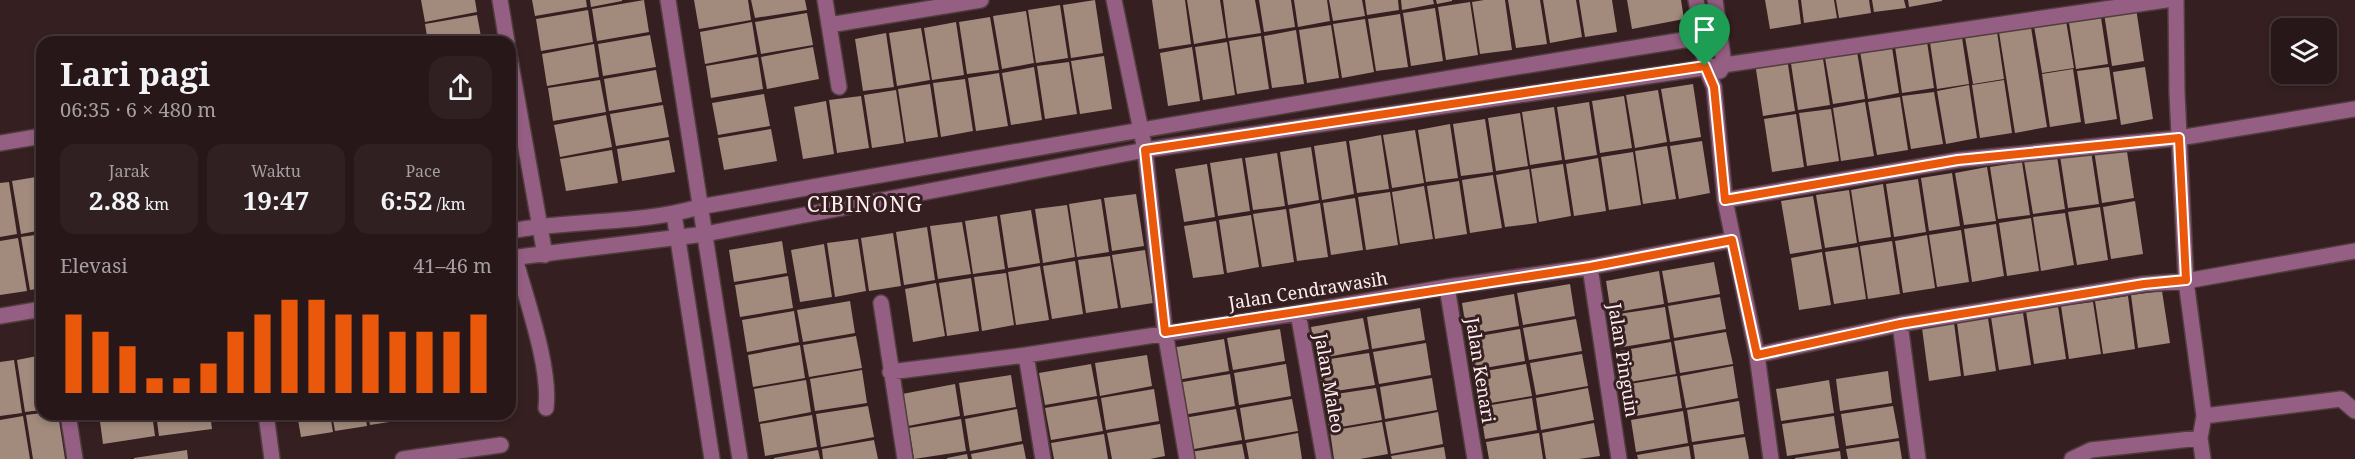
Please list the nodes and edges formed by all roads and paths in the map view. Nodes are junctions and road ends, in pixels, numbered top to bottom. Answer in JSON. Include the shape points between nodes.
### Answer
{"nodes":[{"id":1,"x":500,"y":0,"type":"edge"},
{"id":2,"x":668,"y":0,"type":"edge"},
{"id":3,"x":825,"y":0,"type":"edge"},
{"id":4,"x":975,"y":0,"type":"edge"},
{"id":5,"x":1114,"y":0,"type":"edge"},
{"id":6,"x":1696,"y":0,"type":"edge"},
{"id":7,"x":1715,"y":0,"type":"edge"},
{"id":8,"x":2166,"y":0,"type":"edge"},
{"id":9,"x":2176,"y":0,"type":"edge"},
{"id":10,"x":829,"y":25,"type":"junction"},
{"id":11,"x":1720,"y":32,"type":"junction"},
{"id":12,"x":506,"y":36,"type":"edge"},
{"id":13,"x":1703,"y":37,"type":"junction"},
{"id":14,"x":1724,"y":64,"type":"junction"},
{"id":15,"x":1705,"y":66,"type":"junction"},
{"id":16,"x":839,"y":87,"type":"dead end"},
{"id":17,"x":1714,"y":87,"type":"junction"},
{"id":18,"x":516,"y":93,"type":"edge"},
{"id":19,"x":2355,"y":109,"type":"edge"},
{"id":20,"x":1140,"y":129,"type":"junction"},
{"id":21,"x":36,"y":137,"type":"edge"},
{"id":22,"x":2179,"y":138,"type":"junction"},
{"id":23,"x":0,"y":143,"type":"edge"},
{"id":24,"x":1145,"y":150,"type":"junction"},
{"id":25,"x":1725,"y":200,"type":"junction"},
{"id":26,"x":699,"y":207,"type":"junction"},
{"id":27,"x":674,"y":214,"type":"junction"},
{"id":28,"x":539,"y":225,"type":"junction"},
{"id":29,"x":516,"y":230,"type":"edge"},
{"id":30,"x":705,"y":234,"type":"junction"},
{"id":31,"x":676,"y":239,"type":"junction"},
{"id":32,"x":1732,"y":240,"type":"junction"},
{"id":33,"x":2355,"y":251,"type":"edge"},
{"id":34,"x":545,"y":255,"type":"junction"},
{"id":35,"x":516,"y":258,"type":"edge"},
{"id":36,"x":1590,"y":267,"type":"junction"},
{"id":37,"x":516,"y":269,"type":"edge"},
{"id":38,"x":2186,"y":280,"type":"junction"},
{"id":39,"x":1447,"y":287,"type":"junction"},
{"id":40,"x":880,"y":303,"type":"dead end"},
{"id":41,"x":36,"y":310,"type":"edge"},
{"id":42,"x":1298,"y":313,"type":"junction"},
{"id":43,"x":0,"y":316,"type":"edge"},
{"id":44,"x":1900,"y":324,"type":"junction"},
{"id":45,"x":1165,"y":332,"type":"junction"},
{"id":46,"x":1026,"y":355,"type":"junction"},
{"id":47,"x":1757,"y":355,"type":"junction"},
{"id":48,"x":890,"y":372,"type":"junction"},
{"id":49,"x":546,"y":408,"type":"dead end"},
{"id":50,"x":2355,"y":411,"type":"edge"},
{"id":51,"x":2205,"y":416,"type":"junction"},
{"id":52,"x":69,"y":420,"type":"edge"},
{"id":53,"x":267,"y":420,"type":"edge"},
{"id":54,"x":2200,"y":438,"type":"junction"},
{"id":55,"x":501,"y":445,"type":"dead end"},
{"id":56,"x":75,"y":459,"type":"edge"},
{"id":57,"x":272,"y":459,"type":"edge"},
{"id":58,"x":403,"y":459,"type":"edge"},
{"id":59,"x":712,"y":459,"type":"edge"},
{"id":60,"x":740,"y":459,"type":"edge"},
{"id":61,"x":904,"y":459,"type":"edge"},
{"id":62,"x":1043,"y":459,"type":"edge"},
{"id":63,"x":1187,"y":459,"type":"edge"},
{"id":64,"x":1324,"y":459,"type":"edge"},
{"id":65,"x":1475,"y":459,"type":"edge"},
{"id":66,"x":1619,"y":459,"type":"edge"},
{"id":67,"x":1771,"y":459,"type":"edge"},
{"id":68,"x":1918,"y":459,"type":"edge"},
{"id":69,"x":2072,"y":459,"type":"edge"},
{"id":70,"x":2203,"y":459,"type":"edge"}],
"edges":[{"from":1,"to":12,"type":"street"},
{"from":2,"to":26,"type":"street"},
{"from":3,"to":10,"type":"street"},
{"from":4,"to":10,"type":"street"},
{"from":5,"to":20,"type":"street"},
{"from":6,"to":13,"type":"street"},
{"from":7,"to":11,"type":"street"},
{"from":8,"to":14,"type":"street"},
{"from":9,"to":22,"type":"street"},
{"from":10,"to":16,"type":"street"},
{"from":11,"to":13,"type":"street"},
{"from":11,"to":14,"type":"street"},
{"from":13,"to":15,"type":"street"},
{"from":13,"to":20,"type":"street"},
{"from":14,"to":15,"type":"street"},
{"from":14,"to":17,"type":"street"},
{"from":15,"to":17,"type":"street"},
{"from":15,"to":24,"type":"street"},
{"from":17,"to":25,"type":"street"},
{"from":18,"to":28,"type":"street"},
{"from":19,"to":22,"type":"street"},
{"from":20,"to":24,"type":"street"},
{"from":20,"to":26,"type":"street"},
{"from":21,"to":23,"type":"street"},
{"from":22,"to":25,"type":"street","via":[[1958,160]]},
{"from":22,"to":38,"type":"street"},
{"from":24,"to":30,"type":"street"},
{"from":24,"to":45,"type":"street"},
{"from":25,"to":32,"type":"street"},
{"from":26,"to":27,"type":"street"},
{"from":26,"to":30,"type":"street"},
{"from":27,"to":28,"type":"street"},
{"from":27,"to":31,"type":"street"},
{"from":28,"to":29,"type":"street"},
{"from":28,"to":34,"type":"street"},
{"from":30,"to":31,"type":"street"},
{"from":30,"to":60,"type":"street"},
{"from":31,"to":34,"type":"street"},
{"from":31,"to":59,"type":"street"},
{"from":32,"to":36,"type":"street","name":"Jalan Cendrawasih"},
{"from":32,"to":47,"type":"street"},
{"from":33,"to":38,"type":"street"},
{"from":34,"to":35,"type":"street"},
{"from":36,"to":39,"type":"street","name":"Jalan Cendrawasih"},
{"from":36,"to":66,"type":"street","name":"Jalan Pinguin"},
{"from":37,"to":49,"type":"street","via":[[544,368]]},
{"from":38,"to":44,"type":"street"},
{"from":38,"to":51,"type":"street"},
{"from":39,"to":42,"type":"street","name":"Jalan Cendrawasih"},
{"from":39,"to":65,"type":"street","name":"Jalan Kenari"},
{"from":40,"to":48,"type":"street"},
{"from":41,"to":43,"type":"street"},
{"from":42,"to":45,"type":"street","name":"Jalan Cendrawasih"},
{"from":42,"to":64,"type":"street","name":"Jalan Maleo"},
{"from":44,"to":47,"type":"street"},
{"from":44,"to":68,"type":"street"},
{"from":45,"to":46,"type":"street","name":"Jalan Cendrawasih"},
{"from":45,"to":63,"type":"street"},
{"from":46,"to":48,"type":"street","name":"Jalan Cendrawasih"},
{"from":46,"to":62,"type":"street"},
{"from":47,"to":67,"type":"street"},
{"from":48,"to":61,"type":"street"},
{"from":50,"to":51,"type":"street","via":[[2341,399]]},
{"from":51,"to":54,"type":"street"},
{"from":52,"to":56,"type":"street"},
{"from":53,"to":57,"type":"street"},
{"from":54,"to":69,"type":"street","via":[[2091,450]]},
{"from":54,"to":70,"type":"street"},
{"from":55,"to":58,"type":"street"}]}
